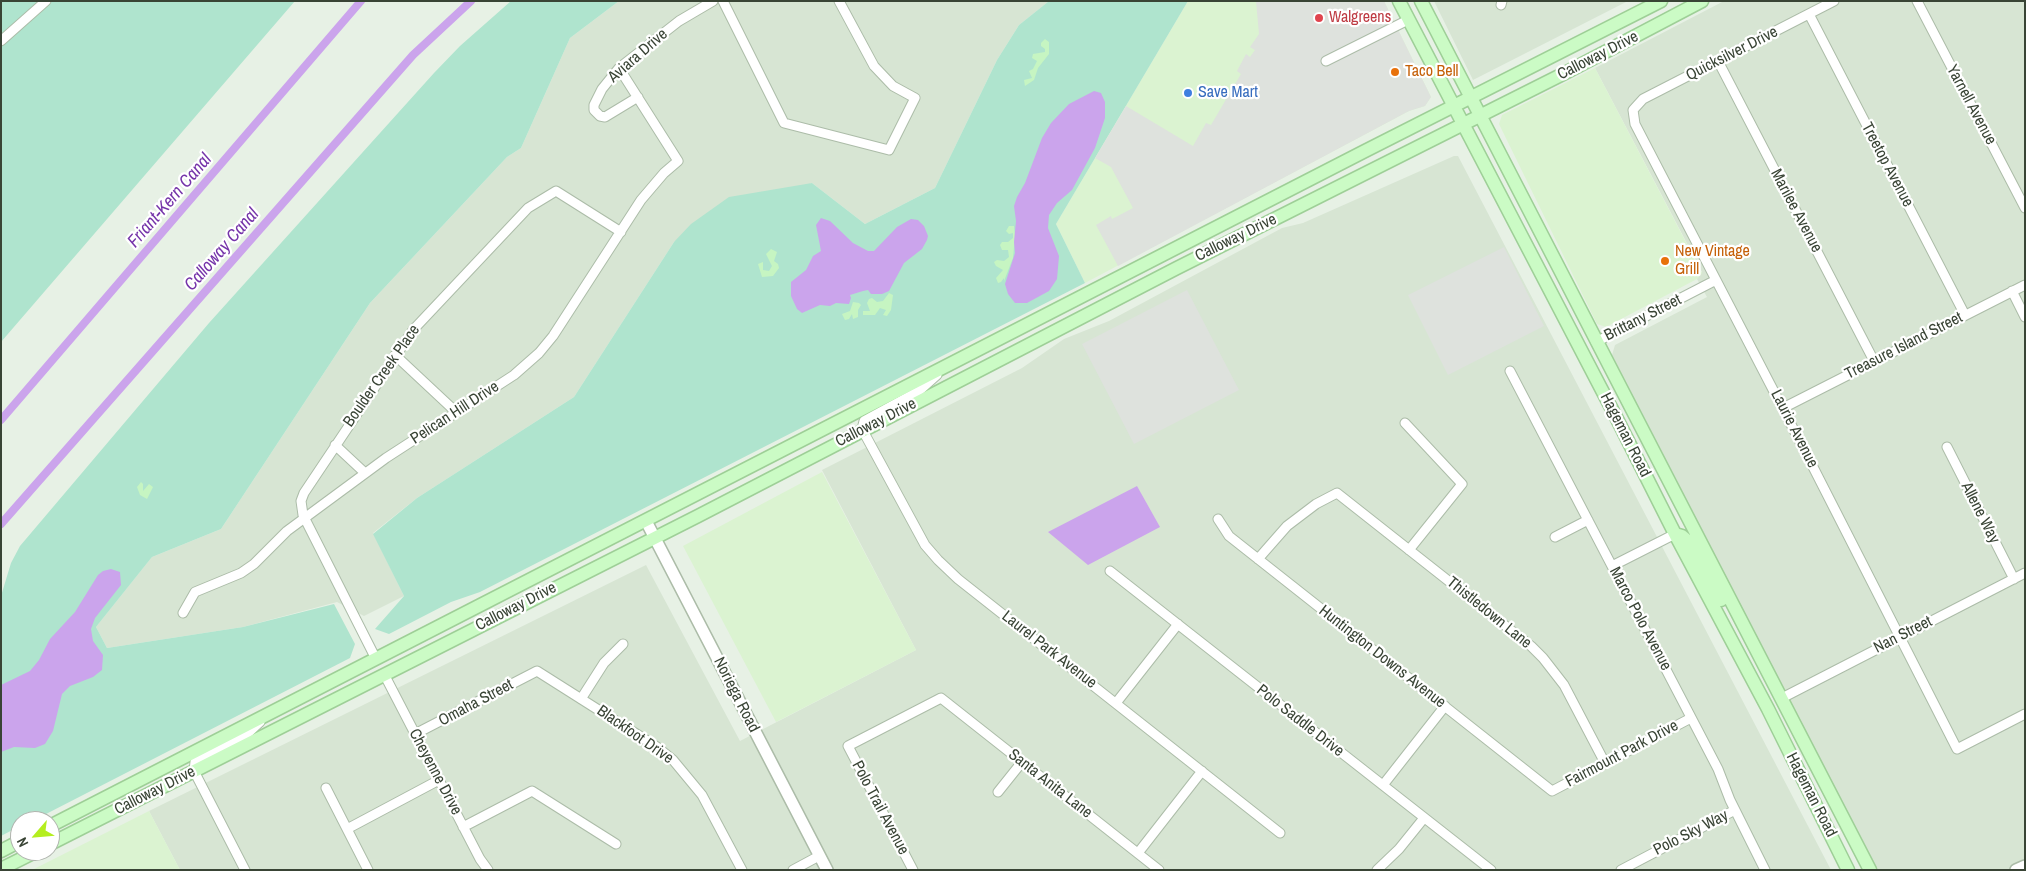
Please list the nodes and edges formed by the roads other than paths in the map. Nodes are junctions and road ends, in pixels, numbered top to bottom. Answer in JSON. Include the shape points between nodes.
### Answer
{"nodes":[{"id":1,"x":46,"y":1,"type":"edge"},
{"id":2,"x":713,"y":1,"type":"edge"},
{"id":3,"x":723,"y":1,"type":"edge"},
{"id":4,"x":839,"y":1,"type":"edge"},
{"id":5,"x":1399,"y":1,"type":"edge"},
{"id":6,"x":1412,"y":1,"type":"edge"},
{"id":7,"x":1420,"y":1,"type":"edge"},
{"id":8,"x":1661,"y":1,"type":"edge"},
{"id":9,"x":1693,"y":1,"type":"edge"},
{"id":10,"x":1702,"y":1,"type":"edge"},
{"id":11,"x":1834,"y":1,"type":"edge"},
{"id":12,"x":1917,"y":1,"type":"edge"},
{"id":13,"x":1808,"y":14,"type":"junction"},
{"id":14,"x":1428,"y":16,"type":"junction"},
{"id":15,"x":1673,"y":16,"type":"junction"},
{"id":16,"x":1408,"y":20,"type":"junction"},
{"id":17,"x":1,"y":41,"type":"edge"},
{"id":18,"x":1326,"y":61,"type":"dead end"},
{"id":19,"x":1718,"y":61,"type":"junction"},
{"id":20,"x":619,"y":68,"type":"junction"},
{"id":21,"x":638,"y":97,"type":"junction"},
{"id":22,"x":1470,"y":98,"type":"junction"},
{"id":23,"x":1453,"y":106,"type":"junction"},
{"id":24,"x":1633,"y":110,"type":"joint"},
{"id":25,"x":1479,"y":116,"type":"junction"},
{"id":26,"x":1462,"y":124,"type":"junction"},
{"id":27,"x":2025,"y":208,"type":"edge"},
{"id":28,"x":621,"y":232,"type":"junction"},
{"id":29,"x":1534,"y":260,"type":"junction"},
{"id":30,"x":1716,"y":280,"type":"junction"},
{"id":31,"x":2025,"y":284,"type":"edge"},
{"id":32,"x":2012,"y":291,"type":"junction"},
{"id":33,"x":1965,"y":315,"type":"junction"},
{"id":34,"x":2025,"y":317,"type":"edge"},
{"id":35,"x":1596,"y":342,"type":"junction"},
{"id":36,"x":395,"y":355,"type":"junction"},
{"id":37,"x":1874,"y":361,"type":"junction"},
{"id":38,"x":944,"y":368,"type":"junction"},
{"id":39,"x":1510,"y":371,"type":"dead end"},
{"id":40,"x":1783,"y":408,"type":"junction"},
{"id":41,"x":456,"y":412,"type":"junction"},
{"id":42,"x":1617,"y":419,"type":"junction"},
{"id":43,"x":1405,"y":423,"type":"dead end"},
{"id":44,"x":862,"y":429,"type":"junction"},
{"id":45,"x":335,"y":445,"type":"junction"},
{"id":46,"x":1947,"y":447,"type":"dead end"},
{"id":47,"x":365,"y":473,"type":"junction"},
{"id":48,"x":1681,"y":505,"type":"junction"},
{"id":49,"x":304,"y":518,"type":"junction"},
{"id":50,"x":1218,"y":519,"type":"dead end"},
{"id":51,"x":1588,"y":520,"type":"junction"},
{"id":52,"x":646,"y":521,"type":"junction"},
{"id":53,"x":1675,"y":534,"type":"junction"},
{"id":54,"x":654,"y":537,"type":"junction"},
{"id":55,"x":1555,"y":537,"type":"dead end"},
{"id":56,"x":1410,"y":550,"type":"junction"},
{"id":57,"x":1258,"y":559,"type":"junction"},
{"id":58,"x":1612,"y":566,"type":"junction"},
{"id":59,"x":1110,"y":571,"type":"dead end"},
{"id":60,"x":2025,"y":573,"type":"edge"},
{"id":61,"x":2014,"y":579,"type":"junction"},
{"id":62,"x":183,"y":613,"type":"dead end"},
{"id":63,"x":465,"y":614,"type":"junction"},
{"id":64,"x":1720,"y":616,"type":"junction"},
{"id":65,"x":1178,"y":624,"type":"junction"},
{"id":66,"x":1743,"y":624,"type":"junction"},
{"id":67,"x":1900,"y":637,"type":"junction"},
{"id":68,"x":622,"y":644,"type":"dead end"},
{"id":69,"x":376,"y":659,"type":"junction"},
{"id":70,"x":538,"y":671,"type":"joint"},
{"id":71,"x":384,"y":674,"type":"junction"},
{"id":72,"x":582,"y":698,"type":"junction"},
{"id":73,"x":1782,"y":698,"type":"junction"},
{"id":74,"x":1116,"y":703,"type":"junction"},
{"id":75,"x":1445,"y":706,"type":"junction"},
{"id":76,"x":270,"y":713,"type":"junction"},
{"id":77,"x":2025,"y":714,"type":"edge"},
{"id":78,"x":302,"y":715,"type":"junction"},
{"id":79,"x":1691,"y":718,"type":"junction"},
{"id":80,"x":415,"y":734,"type":"junction"},
{"id":81,"x":848,"y":746,"type":"joint"},
{"id":82,"x":1022,"y":762,"type":"junction"},
{"id":83,"x":1605,"y":763,"type":"junction"},
{"id":84,"x":194,"y":771,"type":"junction"},
{"id":85,"x":1202,"y":771,"type":"junction"},
{"id":86,"x":439,"y":780,"type":"junction"},
{"id":87,"x":1383,"y":786,"type":"junction"},
{"id":88,"x":326,"y":788,"type":"dead end"},
{"id":89,"x":1552,"y":791,"type":"joint"},
{"id":90,"x":998,"y":792,"type":"dead end"},
{"id":91,"x":1735,"y":810,"type":"junction"},
{"id":92,"x":1424,"y":818,"type":"junction"},
{"id":93,"x":62,"y":819,"type":"joint"},
{"id":94,"x":464,"y":827,"type":"junction"},
{"id":95,"x":347,"y":829,"type":"junction"},
{"id":96,"x":1280,"y":833,"type":"dead end"},
{"id":97,"x":69,"y":834,"type":"junction"},
{"id":98,"x":60,"y":839,"type":"edge"},
{"id":99,"x":616,"y":844,"type":"dead end"},
{"id":100,"x":1138,"y":853,"type":"junction"},
{"id":101,"x":819,"y":856,"type":"junction"},
{"id":102,"x":18,"y":861,"type":"edge"},
{"id":103,"x":2025,"y":866,"type":"edge"},
{"id":104,"x":1,"y":870,"type":"edge"},
{"id":105,"x":245,"y":870,"type":"edge"},
{"id":106,"x":368,"y":870,"type":"edge"},
{"id":107,"x":488,"y":870,"type":"edge"},
{"id":108,"x":742,"y":870,"type":"edge"},
{"id":109,"x":793,"y":870,"type":"edge"},
{"id":110,"x":827,"y":870,"type":"edge"},
{"id":111,"x":913,"y":870,"type":"edge"},
{"id":112,"x":1159,"y":870,"type":"edge"},
{"id":113,"x":1377,"y":870,"type":"edge"},
{"id":114,"x":1491,"y":870,"type":"edge"},
{"id":115,"x":1621,"y":870,"type":"edge"},
{"id":116,"x":1765,"y":870,"type":"edge"},
{"id":117,"x":1848,"y":870,"type":"edge"},
{"id":118,"x":1870,"y":870,"type":"edge"},
{"id":119,"x":2016,"y":870,"type":"edge"}],
"edges":[{"from":1,"to":17,"type":"street"},
{"from":2,"to":20,"type":"street","name":"Aviara Drive","via":[[679,21]]},
{"from":3,"to":4,"type":"street","via":[[784,124],[890,150],[915,98],[894,86],[874,66]]},
{"from":5,"to":16,"type":"main road","name":"Hageman Road"},
{"from":6,"to":14,"type":"main road"},
{"from":7,"to":14,"type":"main road","name":"Hageman Road"},
{"from":8,"to":22,"type":"main road","name":"Calloway Drive"},
{"from":9,"to":15,"type":"street"},
{"from":10,"to":15,"type":"main road","name":"Calloway Drive"},
{"from":11,"to":13,"type":"street","name":"Quicksilver Drive"},
{"from":12,"to":27,"type":"street","name":"Yarnell Avenue"},
{"from":13,"to":19,"type":"street","name":"Quicksilver Drive"},
{"from":13,"to":33,"type":"street","name":"Treetop Avenue"},
{"from":14,"to":22,"type":"main road","name":"Hageman Road"},
{"from":15,"to":25,"type":"main road","name":"Calloway Drive"},
{"from":16,"to":18,"type":"street"},
{"from":16,"to":23,"type":"main road","name":"Hageman Road"},
{"from":19,"to":24,"type":"street","name":"Quicksilver Drive","via":[[1643,99]]},
{"from":19,"to":37,"type":"street","name":"Marilee Avenue"},
{"from":20,"to":21,"type":"street"},
{"from":20,"to":21,"type":"street","name":"Aviara Drive","via":[[595,101],[597,114],[605,117]]},
{"from":21,"to":28,"type":"street","name":"Pelican Hill Drive","via":[[678,160],[652,186]]},
{"from":22,"to":23,"type":"main road","name":"Calloway Drive"},
{"from":22,"to":25,"type":"main road","name":"Hageman Road"},
{"from":23,"to":26,"type":"main road","name":"Hageman Road"},
{"from":23,"to":38,"type":"main road","name":"Calloway Drive"},
{"from":24,"to":30,"type":"street","name":"Laurie Avenue","via":[[1635,124]]},
{"from":25,"to":26,"type":"main road","name":"Calloway Drive"},
{"from":25,"to":35,"type":"main road","name":"Hageman Road"},
{"from":26,"to":29,"type":"main road","name":"Hageman Road"},
{"from":26,"to":44,"type":"main road","name":"Calloway Drive"},
{"from":28,"to":36,"type":"street","name":"Boulder Creek Place","via":[[556,190],[515,220],[413,330]]},
{"from":28,"to":41,"type":"street","name":"Pelican Hill Drive","via":[[539,353],[514,375]]},
{"from":29,"to":35,"type":"main road","via":[[1548,276],[1583,339]]},
{"from":29,"to":42,"type":"main road","name":"Hageman Road"},
{"from":30,"to":35,"type":"street","name":"Brittany Street"},
{"from":30,"to":40,"type":"street","name":"Laurie Avenue"},
{"from":31,"to":32,"type":"street","name":"Treasure Island Street"},
{"from":32,"to":33,"type":"street","name":"Treasure Island Street"},
{"from":32,"to":34,"type":"street"},
{"from":33,"to":37,"type":"street","name":"Treasure Island Street"},
{"from":35,"to":48,"type":"main road","name":"Hageman Road"},
{"from":36,"to":41,"type":"street"},
{"from":36,"to":45,"type":"street","name":"Boulder Creek Place"},
{"from":37,"to":40,"type":"street","name":"Treasure Island Street"},
{"from":38,"to":44,"type":"street","via":[[919,391],[864,421]]},
{"from":38,"to":52,"type":"main road","name":"Calloway Drive"},
{"from":39,"to":51,"type":"street","name":"Marco Polo Avenue"},
{"from":40,"to":67,"type":"street","name":"Laurie Avenue"},
{"from":41,"to":47,"type":"street","name":"Pelican Hill Drive"},
{"from":42,"to":48,"type":"main road","via":[[1636,441],[1668,502]]},
{"from":42,"to":53,"type":"main road","name":"Hageman Road"},
{"from":43,"to":56,"type":"street","via":[[1462,484]]},
{"from":44,"to":54,"type":"main road","name":"Calloway Drive"},
{"from":44,"to":74,"type":"street","name":"Laurel Park Avenue","via":[[916,531],[938,560]]},
{"from":45,"to":47,"type":"street"},
{"from":45,"to":49,"type":"street","name":"Boulder Creek Place","via":[[304,493],[301,508]]},
{"from":46,"to":61,"type":"street","name":"Allene Way"},
{"from":47,"to":49,"type":"street","name":"Pelican Hill Drive"},
{"from":48,"to":66,"type":"main road","name":"Hageman Road"},
{"from":49,"to":62,"type":"street","name":"Pelican Hill Drive","via":[[241,573],[195,592]]},
{"from":49,"to":69,"type":"street"},
{"from":50,"to":57,"type":"street","name":"Huntington Downs Avenue","via":[[1229,536]]},
{"from":51,"to":55,"type":"street"},
{"from":51,"to":58,"type":"street","name":"Marco Polo Avenue"},
{"from":52,"to":54,"type":"street","name":"Noriega Road"},
{"from":52,"to":63,"type":"main road","name":"Calloway Drive"},
{"from":53,"to":58,"type":"street"},
{"from":53,"to":64,"type":"main road","name":"Hageman Road"},
{"from":53,"to":66,"type":"main road","via":[[1689,542],[1722,602]]},
{"from":54,"to":71,"type":"main road","name":"Calloway Drive"},
{"from":54,"to":101,"type":"street","name":"Noriega Road"},
{"from":56,"to":57,"type":"street","name":"Thistledown Lane","via":[[1337,493],[1294,520]]},
{"from":56,"to":83,"type":"street","name":"Thistledown Lane","via":[[1544,658],[1564,685]]},
{"from":57,"to":75,"type":"street","name":"Huntington Downs Avenue"},
{"from":58,"to":79,"type":"street","name":"Marco Polo Avenue"},
{"from":59,"to":65,"type":"street","name":"Polo Saddle Drive"},
{"from":60,"to":61,"type":"street","name":"Nan Street"},
{"from":61,"to":67,"type":"street","name":"Nan Street"},
{"from":63,"to":69,"type":"main road","name":"Calloway Drive"},
{"from":63,"to":71,"type":"main road","via":[[443,634],[391,661]]},
{"from":64,"to":73,"type":"main road","via":[[1738,637],[1770,696]]},
{"from":64,"to":117,"type":"main road","name":"Hageman Road"},
{"from":65,"to":74,"type":"street"},
{"from":65,"to":87,"type":"street","name":"Polo Saddle Drive"},
{"from":66,"to":73,"type":"main road","name":"Hageman Road"},
{"from":67,"to":73,"type":"street","name":"Nan Street"},
{"from":67,"to":77,"type":"street","name":"Laurie Avenue","via":[[1957,749]]},
{"from":68,"to":72,"type":"street","via":[[604,663]]},
{"from":69,"to":76,"type":"main road","name":"Calloway Drive"},
{"from":69,"to":78,"type":"main road","via":[[368,673],[316,701]]},
{"from":70,"to":72,"type":"street","name":"Blackfoot Drive"},
{"from":70,"to":80,"type":"street","name":"Omaha Street"},
{"from":71,"to":78,"type":"main road","name":"Calloway Drive"},
{"from":71,"to":80,"type":"street","name":"Cheyenne Drive"},
{"from":72,"to":108,"type":"street","name":"Blackfoot Drive","via":[[657,746],[684,770],[702,795]]},
{"from":73,"to":118,"type":"main road","name":"Hageman Road"},
{"from":74,"to":85,"type":"street","name":"Laurel Park Avenue"},
{"from":75,"to":87,"type":"street"},
{"from":75,"to":89,"type":"street","name":"Huntington Downs Avenue"},
{"from":76,"to":84,"type":"street","via":[[247,734],[194,762]]},
{"from":76,"to":93,"type":"main road","name":"Calloway Drive"},
{"from":78,"to":84,"type":"main road","name":"Calloway Drive"},
{"from":79,"to":83,"type":"street","name":"Fairmount Park Drive"},
{"from":79,"to":91,"type":"street","name":"Marco Polo Avenue"},
{"from":80,"to":86,"type":"street","name":"Cheyenne Drive"},
{"from":81,"to":82,"type":"street","name":"Santa Anita Lane","via":[[940,698]]},
{"from":81,"to":111,"type":"street","name":"Polo Trail Avenue"},
{"from":82,"to":90,"type":"street"},
{"from":82,"to":100,"type":"street","name":"Santa Anita Lane"},
{"from":83,"to":89,"type":"street","name":"Fairmount Park Drive"},
{"from":84,"to":97,"type":"main road","name":"Calloway Drive"},
{"from":84,"to":105,"type":"street"},
{"from":85,"to":96,"type":"street","name":"Laurel Park Avenue"},
{"from":85,"to":100,"type":"street"},
{"from":86,"to":94,"type":"street","name":"Cheyenne Drive"},
{"from":86,"to":95,"type":"street"},
{"from":87,"to":92,"type":"street","name":"Polo Saddle Drive"},
{"from":88,"to":95,"type":"street"},
{"from":91,"to":115,"type":"street","name":"Polo Sky Way"},
{"from":91,"to":116,"type":"street","name":"Marco Polo Avenue"},
{"from":92,"to":113,"type":"street"},
{"from":92,"to":114,"type":"street","name":"Polo Saddle Drive"},
{"from":93,"to":97,"type":"main road"},
{"from":94,"to":99,"type":"street","via":[[532,791]]},
{"from":94,"to":107,"type":"street","name":"Cheyenne Drive"},
{"from":95,"to":106,"type":"street"},
{"from":97,"to":98,"type":"main road","name":"Calloway Drive"},
{"from":100,"to":112,"type":"street","name":"Santa Anita Lane"},
{"from":101,"to":109,"type":"street"},
{"from":101,"to":110,"type":"street","name":"Noriega Road"},
{"from":102,"to":104,"type":"main road"},
{"from":103,"to":119,"type":"street"}]}
